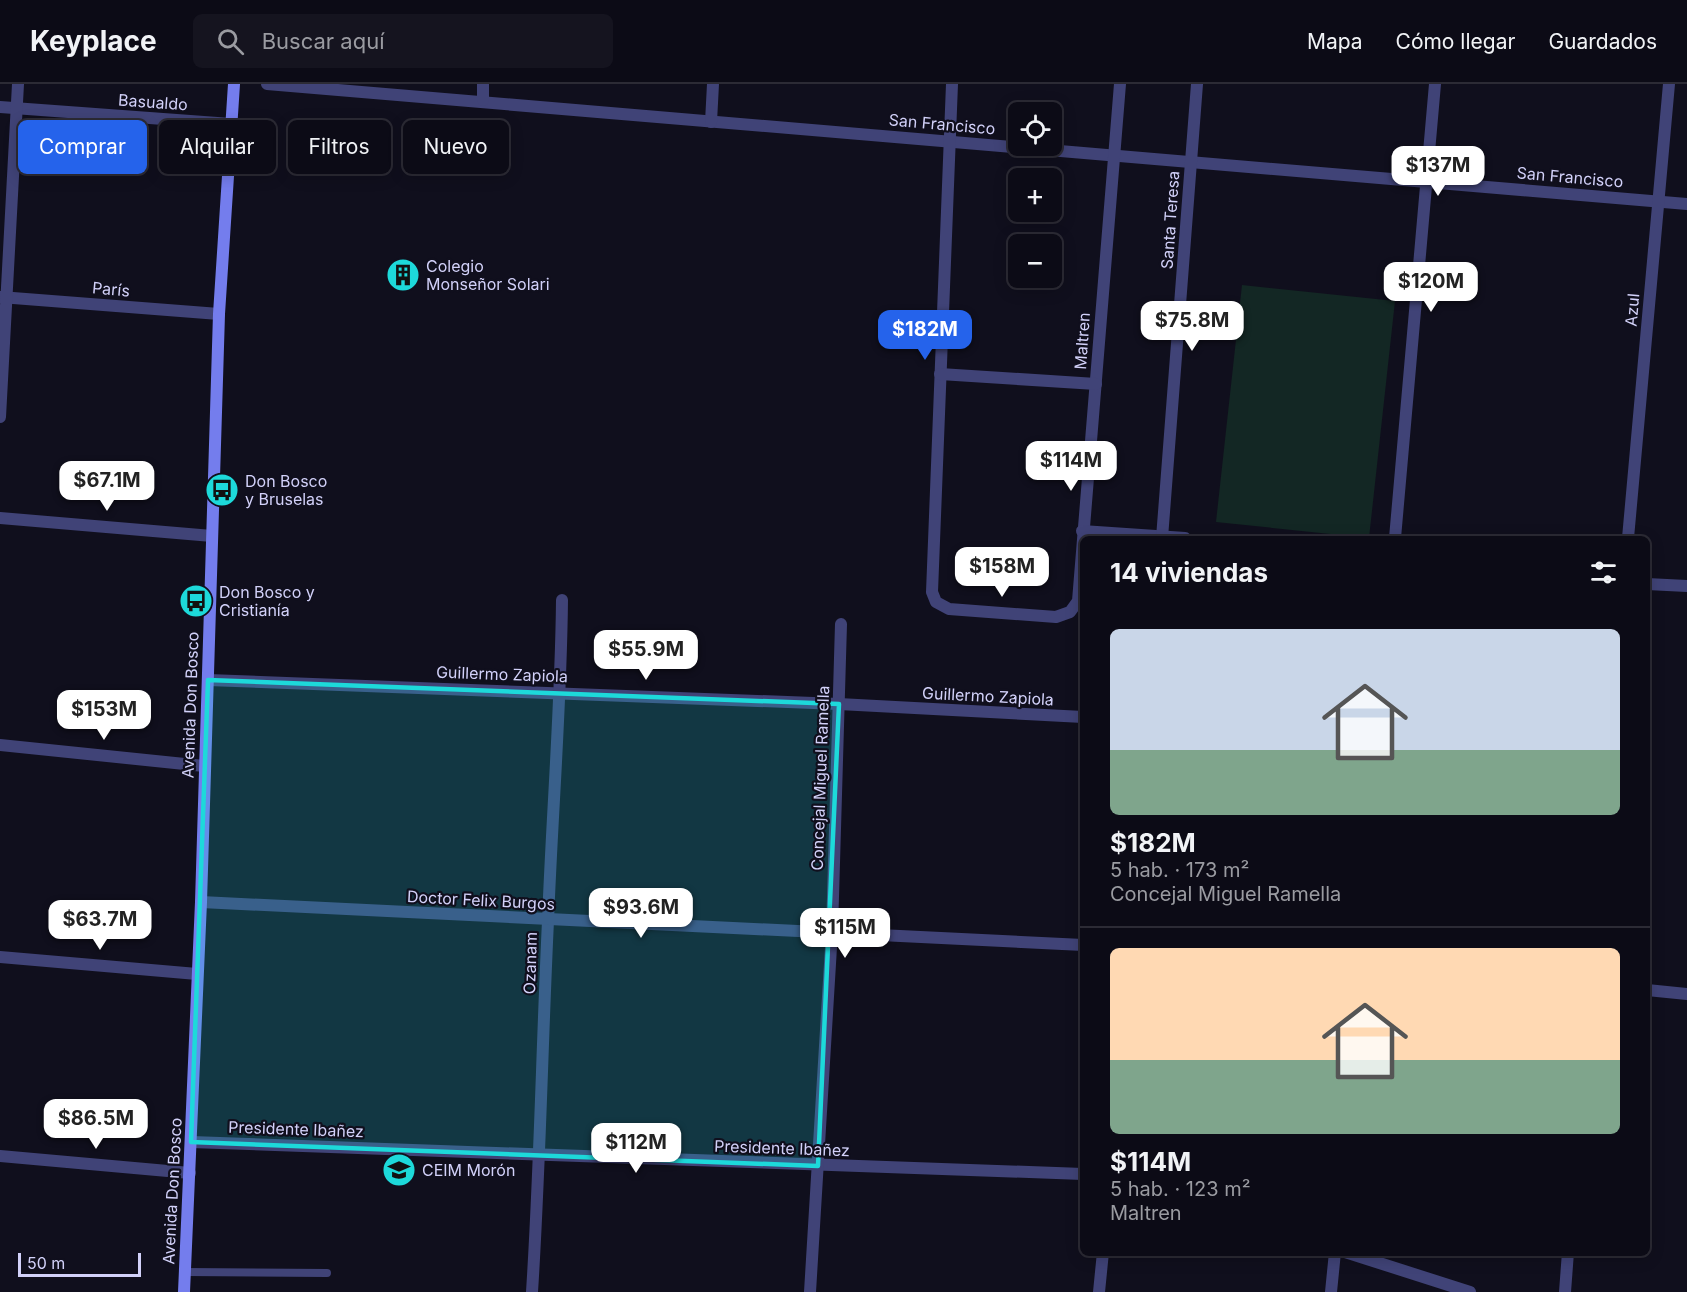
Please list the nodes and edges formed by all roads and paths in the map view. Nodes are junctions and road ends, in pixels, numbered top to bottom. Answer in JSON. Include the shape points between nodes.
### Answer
{"nodes":[{"id":1,"x":18,"y":84,"type":"edge"},
{"id":2,"x":234,"y":84,"type":"edge"},
{"id":3,"x":267,"y":84,"type":"edge"},
{"id":4,"x":483,"y":84,"type":"edge"},
{"id":5,"x":713,"y":84,"type":"edge"},
{"id":6,"x":952,"y":84,"type":"edge"},
{"id":7,"x":1119,"y":84,"type":"edge"},
{"id":8,"x":1197,"y":84,"type":"edge"},
{"id":9,"x":1435,"y":84,"type":"edge"},
{"id":10,"x":1669,"y":84,"type":"edge"},
{"id":11,"x":483,"y":100,"type":"junction"},
{"id":12,"x":0,"y":107,"type":"edge"},
{"id":13,"x":16,"y":108,"type":"junction"},
{"id":14,"x":177,"y":120,"type":"edge"},
{"id":15,"x":231,"y":120,"type":"edge"},
{"id":16,"x":711,"y":122,"type":"junction"},
{"id":17,"x":950,"y":141,"type":"junction"},
{"id":18,"x":1113,"y":154,"type":"junction"},
{"id":19,"x":1191,"y":162,"type":"junction"},
{"id":20,"x":228,"y":174,"type":"edge"},
{"id":21,"x":1427,"y":180,"type":"junction"},
{"id":22,"x":1658,"y":202,"type":"junction"},
{"id":23,"x":1687,"y":204,"type":"edge"},
{"id":24,"x":3,"y":297,"type":"edge"},
{"id":25,"x":219,"y":314,"type":"junction"},
{"id":26,"x":940,"y":374,"type":"junction"},
{"id":27,"x":1096,"y":384,"type":"junction"},
{"id":28,"x":0,"y":417,"type":"edge"},
{"id":29,"x":0,"y":518,"type":"edge"},
{"id":30,"x":1082,"y":531,"type":"junction"},
{"id":31,"x":212,"y":536,"type":"junction"},
{"id":32,"x":1082,"y":536,"type":"edge"},
{"id":33,"x":1149,"y":536,"type":"edge"},
{"id":34,"x":1162,"y":536,"type":"edge"},
{"id":35,"x":1395,"y":536,"type":"edge"},
{"id":36,"x":1628,"y":536,"type":"edge"},
{"id":37,"x":1080,"y":566,"type":"edge"},
{"id":38,"x":1650,"y":584,"type":"edge"},
{"id":39,"x":1687,"y":586,"type":"edge"},
{"id":40,"x":562,"y":600,"type":"dead end"},
{"id":41,"x":841,"y":624,"type":"dead end"},
{"id":42,"x":208,"y":680,"type":"junction"},
{"id":43,"x":561,"y":692,"type":"junction"},
{"id":44,"x":839,"y":704,"type":"junction"},
{"id":45,"x":1080,"y":717,"type":"edge"},
{"id":46,"x":0,"y":745,"type":"edge"},
{"id":47,"x":204,"y":766,"type":"junction"},
{"id":48,"x":201,"y":902,"type":"junction"},
{"id":49,"x":548,"y":920,"type":"junction"},
{"id":50,"x":832,"y":931,"type":"junction"},
{"id":51,"x":1080,"y":945,"type":"edge"},
{"id":52,"x":0,"y":957,"type":"edge"},
{"id":53,"x":197,"y":974,"type":"junction"},
{"id":54,"x":1650,"y":990,"type":"edge"},
{"id":55,"x":1687,"y":994,"type":"edge"},
{"id":56,"x":191,"y":1142,"type":"junction"},
{"id":57,"x":541,"y":1155,"type":"junction"},
{"id":58,"x":0,"y":1156,"type":"edge"},
{"id":59,"x":818,"y":1166,"type":"junction"},
{"id":60,"x":190,"y":1173,"type":"junction"},
{"id":61,"x":1080,"y":1174,"type":"edge"},
{"id":62,"x":1103,"y":1256,"type":"edge"},
{"id":63,"x":1335,"y":1256,"type":"edge"},
{"id":64,"x":1358,"y":1256,"type":"edge"},
{"id":65,"x":1568,"y":1256,"type":"edge"},
{"id":66,"x":185,"y":1272,"type":"junction"},
{"id":67,"x":327,"y":1274,"type":"dead end"},
{"id":68,"x":184,"y":1292,"type":"edge"},
{"id":69,"x":532,"y":1292,"type":"edge"},
{"id":70,"x":810,"y":1292,"type":"edge"},
{"id":71,"x":1099,"y":1292,"type":"edge"},
{"id":72,"x":1331,"y":1292,"type":"edge"},
{"id":73,"x":1470,"y":1292,"type":"edge"},
{"id":74,"x":1565,"y":1292,"type":"edge"}],
"edges":[{"from":1,"to":13,"type":"street"},
{"from":2,"to":15,"type":"main road","name":"Avenida Don Bosco"},
{"from":3,"to":11,"type":"street","name":"San Francisco"},
{"from":4,"to":11,"type":"street"},
{"from":5,"to":16,"type":"street"},
{"from":6,"to":17,"type":"street"},
{"from":7,"to":18,"type":"street","name":"Maltren"},
{"from":8,"to":19,"type":"street","name":"Santa Teresa"},
{"from":9,"to":21,"type":"street"},
{"from":10,"to":22,"type":"street","name":"Azul"},
{"from":11,"to":16,"type":"street","name":"San Francisco"},
{"from":12,"to":13,"type":"street","name":"Basualdo"},
{"from":13,"to":14,"type":"street","name":"Basualdo"},
{"from":13,"to":24,"type":"street"},
{"from":16,"to":17,"type":"street","name":"San Francisco"},
{"from":17,"to":18,"type":"street","name":"San Francisco"},
{"from":17,"to":26,"type":"street"},
{"from":18,"to":19,"type":"street","name":"San Francisco"},
{"from":18,"to":27,"type":"street","name":"Maltren"},
{"from":19,"to":21,"type":"street","name":"San Francisco"},
{"from":19,"to":34,"type":"street","name":"Santa Teresa"},
{"from":20,"to":25,"type":"main road","name":"Avenida Don Bosco"},
{"from":21,"to":22,"type":"street","name":"San Francisco"},
{"from":21,"to":35,"type":"street"},
{"from":22,"to":23,"type":"street","name":"San Francisco"},
{"from":22,"to":36,"type":"street","name":"Azul"},
{"from":24,"to":25,"type":"street","name":"París"},
{"from":24,"to":28,"type":"street"},
{"from":25,"to":31,"type":"main road","name":"Avenida Don Bosco"},
{"from":26,"to":27,"type":"street"},
{"from":26,"to":37,"type":"street","name":"Maltren","via":[[931,581],[936,602],[949,609],[1056,617],[1070,612],[1078,601]]},
{"from":27,"to":30,"type":"street","name":"Maltren"},
{"from":29,"to":31,"type":"street"},
{"from":30,"to":32,"type":"street","name":"Maltren"},
{"from":30,"to":33,"type":"street"},
{"from":31,"to":42,"type":"main road","name":"Avenida Don Bosco"},
{"from":38,"to":39,"type":"street"},
{"from":40,"to":43,"type":"street","name":"Ozanam"},
{"from":41,"to":44,"type":"street","name":"Concejal Miguel Ramella"},
{"from":42,"to":43,"type":"street","name":"Guillermo Zapiola"},
{"from":42,"to":47,"type":"main road","name":"Avenida Don Bosco"},
{"from":43,"to":44,"type":"street","name":"Guillermo Zapiola"},
{"from":43,"to":49,"type":"street","name":"Ozanam"},
{"from":44,"to":45,"type":"street","name":"Guillermo Zapiola"},
{"from":44,"to":50,"type":"street","name":"Concejal Miguel Ramella"},
{"from":46,"to":47,"type":"street"},
{"from":47,"to":48,"type":"main road","name":"Avenida Don Bosco"},
{"from":48,"to":49,"type":"street","name":"Doctor Felix Burgos"},
{"from":48,"to":53,"type":"main road","name":"Avenida Don Bosco"},
{"from":49,"to":50,"type":"street","name":"Doctor Felix Burgos"},
{"from":49,"to":57,"type":"street","name":"Ozanam"},
{"from":50,"to":51,"type":"street","name":"Doctor Felix Burgos"},
{"from":50,"to":59,"type":"street","name":"Concejal Miguel Ramella"},
{"from":52,"to":53,"type":"street"},
{"from":53,"to":56,"type":"main road","name":"Avenida Don Bosco"},
{"from":54,"to":55,"type":"street"},
{"from":56,"to":57,"type":"street","name":"Presidente Ibañez"},
{"from":56,"to":60,"type":"main road","name":"Avenida Don Bosco"},
{"from":57,"to":59,"type":"street","name":"Presidente Ibañez"},
{"from":57,"to":69,"type":"street","name":"Ozanam"},
{"from":58,"to":60,"type":"street"},
{"from":59,"to":61,"type":"street","name":"Presidente Ibañez"},
{"from":59,"to":70,"type":"street","name":"Concejal Miguel Ramella"},
{"from":60,"to":66,"type":"main road","name":"Avenida Don Bosco"},
{"from":62,"to":71,"type":"street"},
{"from":63,"to":72,"type":"street"},
{"from":64,"to":73,"type":"street"},
{"from":65,"to":74,"type":"street"},
{"from":66,"to":67,"type":"lane"},
{"from":66,"to":68,"type":"main road","name":"Avenida Don Bosco"}]}
